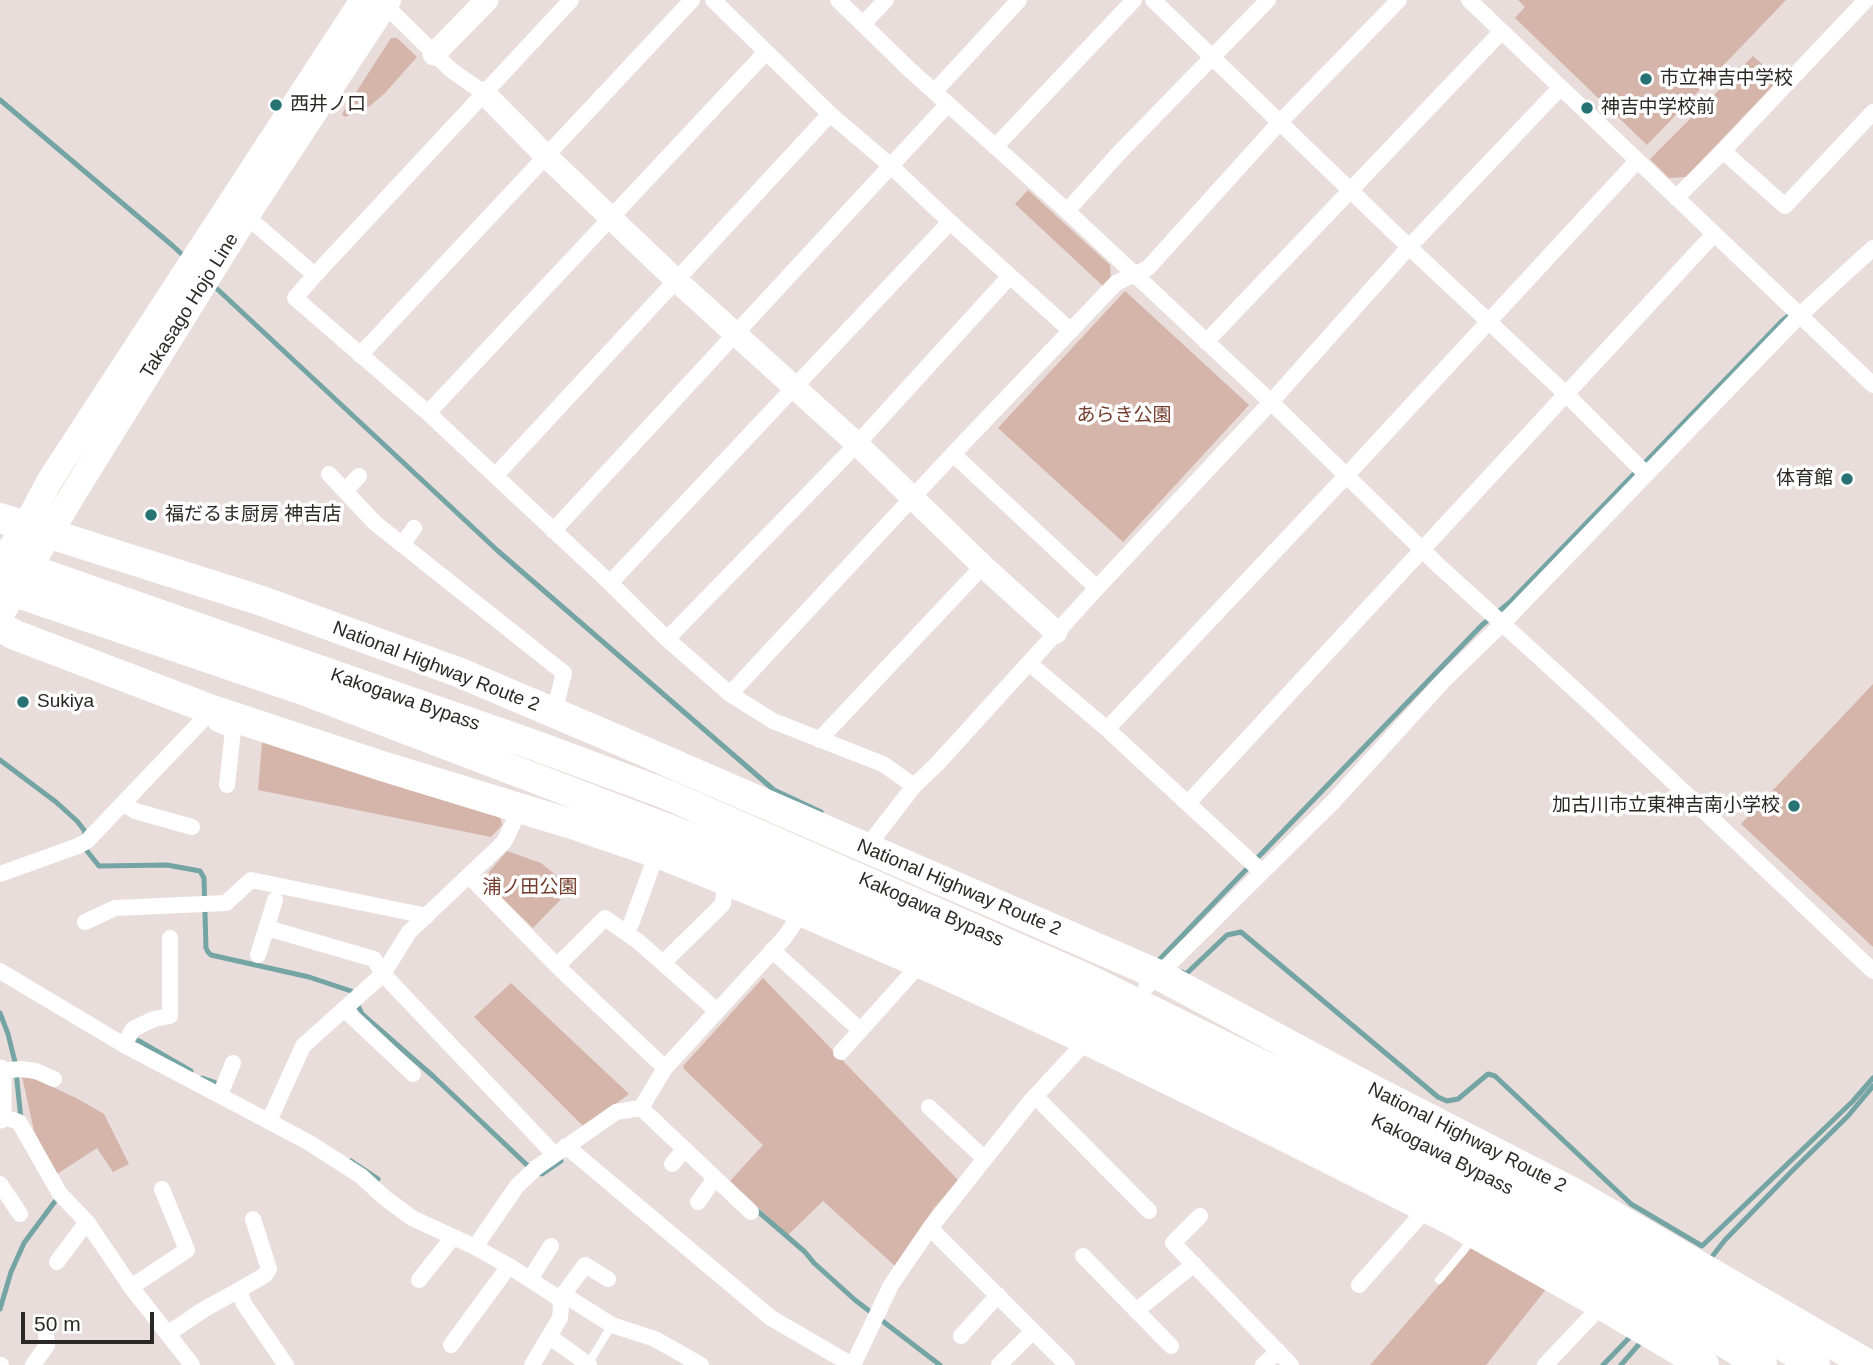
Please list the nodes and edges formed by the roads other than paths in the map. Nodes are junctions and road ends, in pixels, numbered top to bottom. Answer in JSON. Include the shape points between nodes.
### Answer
{"nodes":[{"id":1,"x":487,"y":0,"type":"edge"},
{"id":2,"x":571,"y":0,"type":"edge"},
{"id":3,"x":692,"y":0,"type":"edge"},
{"id":4,"x":713,"y":0,"type":"edge"},
{"id":5,"x":838,"y":0,"type":"edge"},
{"id":6,"x":886,"y":0,"type":"edge"},
{"id":7,"x":1019,"y":0,"type":"edge"},
{"id":8,"x":1134,"y":0,"type":"edge"},
{"id":9,"x":1153,"y":0,"type":"edge"},
{"id":10,"x":1268,"y":0,"type":"edge"},
{"id":11,"x":1399,"y":0,"type":"edge"},
{"id":12,"x":1469,"y":0,"type":"edge"},
{"id":13,"x":1866,"y":0,"type":"edge"},
{"id":14,"x":379,"y":2,"type":"edge"},
{"id":15,"x":863,"y":24,"type":"junction"},
{"id":16,"x":1502,"y":31,"type":"junction"},
{"id":17,"x":766,"y":52,"type":"junction"},
{"id":18,"x":434,"y":54,"type":"junction"},
{"id":19,"x":1212,"y":57,"type":"junction"},
{"id":20,"x":1560,"y":88,"type":"junction"},
{"id":21,"x":935,"y":91,"type":"junction"},
{"id":22,"x":484,"y":93,"type":"junction"},
{"id":23,"x":948,"y":104,"type":"junction"},
{"id":24,"x":1873,"y":112,"type":"edge"},
{"id":25,"x":830,"y":114,"type":"junction"},
{"id":26,"x":1280,"y":122,"type":"junction"},
{"id":27,"x":995,"y":147,"type":"junction"},
{"id":28,"x":1723,"y":150,"type":"junction"},
{"id":29,"x":546,"y":156,"type":"junction"},
{"id":30,"x":1637,"y":161,"type":"junction"},
{"id":31,"x":891,"y":166,"type":"junction"},
{"id":32,"x":1350,"y":189,"type":"junction"},
{"id":33,"x":1676,"y":198,"type":"junction"},
{"id":34,"x":1067,"y":211,"type":"junction"},
{"id":35,"x":246,"y":216,"type":"junction"},
{"id":36,"x":611,"y":218,"type":"junction"},
{"id":37,"x":950,"y":222,"type":"junction"},
{"id":38,"x":1714,"y":234,"type":"junction"},
{"id":39,"x":1409,"y":247,"type":"junction"},
{"id":40,"x":1873,"y":248,"type":"edge"},
{"id":41,"x":199,"y":271,"type":"junction"},
{"id":42,"x":1135,"y":274,"type":"junction"},
{"id":43,"x":315,"y":275,"type":"junction"},
{"id":44,"x":1010,"y":276,"type":"junction"},
{"id":45,"x":677,"y":281,"type":"junction"},
{"id":46,"x":1800,"y":315,"type":"junction"},
{"id":47,"x":1489,"y":321,"type":"junction"},
{"id":48,"x":1071,"y":331,"type":"junction"},
{"id":49,"x":734,"y":335,"type":"junction"},
{"id":50,"x":1206,"y":342,"type":"junction"},
{"id":51,"x":360,"y":355,"type":"junction"},
{"id":52,"x":1873,"y":385,"type":"edge"},
{"id":53,"x":795,"y":388,"type":"junction"},
{"id":54,"x":1567,"y":395,"type":"junction"},
{"id":55,"x":1271,"y":402,"type":"junction"},
{"id":56,"x":428,"y":413,"type":"junction"},
{"id":57,"x":857,"y":444,"type":"junction"},
{"id":58,"x":953,"y":454,"type":"junction"},
{"id":59,"x":329,"y":474,"type":"dead end"},
{"id":60,"x":1646,"y":474,"type":"junction"},
{"id":61,"x":359,"y":476,"type":"dead end"},
{"id":62,"x":495,"y":476,"type":"junction"},
{"id":63,"x":1346,"y":476,"type":"junction"},
{"id":64,"x":345,"y":491,"type":"junction"},
{"id":65,"x":913,"y":498,"type":"junction"},
{"id":66,"x":18,"y":526,"type":"edge"},
{"id":67,"x":414,"y":528,"type":"dead end"},
{"id":68,"x":553,"y":531,"type":"junction"},
{"id":69,"x":402,"y":545,"type":"junction"},
{"id":70,"x":1423,"y":550,"type":"junction"},
{"id":71,"x":0,"y":559,"type":"edge"},
{"id":72,"x":0,"y":565,"type":"edge"},
{"id":73,"x":984,"y":566,"type":"junction"},
{"id":74,"x":610,"y":583,"type":"junction"},
{"id":75,"x":23,"y":586,"type":"edge"},
{"id":76,"x":1097,"y":588,"type":"junction"},
{"id":77,"x":0,"y":616,"type":"edge"},
{"id":78,"x":1503,"y":623,"type":"junction"},
{"id":79,"x":0,"y":626,"type":"edge"},
{"id":80,"x":1056,"y":632,"type":"junction"},
{"id":81,"x":667,"y":639,"type":"junction"},
{"id":82,"x":1029,"y":663,"type":"junction"},
{"id":83,"x":730,"y":694,"type":"junction"},
{"id":84,"x":554,"y":713,"type":"junction"},
{"id":85,"x":207,"y":714,"type":"junction"},
{"id":86,"x":1107,"y":729,"type":"junction"},
{"id":87,"x":819,"y":740,"type":"junction"},
{"id":88,"x":227,"y":785,"type":"dead end"},
{"id":89,"x":914,"y":786,"type":"junction"},
{"id":90,"x":666,"y":794,"type":"junction"},
{"id":91,"x":124,"y":803,"type":"junction"},
{"id":92,"x":1188,"y":803,"type":"junction"},
{"id":93,"x":520,"y":808,"type":"junction"},
{"id":94,"x":192,"y":827,"type":"dead end"},
{"id":95,"x":873,"y":839,"type":"junction"},
{"id":96,"x":657,"y":853,"type":"junction"},
{"id":97,"x":752,"y":861,"type":"junction"},
{"id":98,"x":1262,"y":872,"type":"junction"},
{"id":99,"x":0,"y":874,"type":"edge"},
{"id":100,"x":469,"y":876,"type":"junction"},
{"id":101,"x":725,"y":880,"type":"junction"},
{"id":102,"x":275,"y":900,"type":"dead end"},
{"id":103,"x":802,"y":912,"type":"junction"},
{"id":104,"x":427,"y":916,"type":"junction"},
{"id":105,"x":85,"y":922,"type":"dead end"},
{"id":106,"x":631,"y":924,"type":"dead end"},
{"id":107,"x":267,"y":928,"type":"junction"},
{"id":108,"x":165,"y":947,"type":"dead end"},
{"id":109,"x":772,"y":950,"type":"junction"},
{"id":110,"x":258,"y":955,"type":"dead end"},
{"id":111,"x":663,"y":963,"type":"junction"},
{"id":112,"x":920,"y":964,"type":"junction"},
{"id":113,"x":557,"y":967,"type":"junction"},
{"id":114,"x":0,"y":971,"type":"edge"},
{"id":115,"x":1873,"y":971,"type":"edge"},
{"id":116,"x":383,"y":974,"type":"junction"},
{"id":117,"x":1160,"y":974,"type":"junction"},
{"id":118,"x":344,"y":1009,"type":"junction"},
{"id":119,"x":718,"y":1011,"type":"junction"},
{"id":120,"x":860,"y":1030,"type":"junction"},
{"id":121,"x":1091,"y":1036,"type":"junction"},
{"id":122,"x":124,"y":1045,"type":"junction"},
{"id":123,"x":841,"y":1052,"type":"dead end"},
{"id":124,"x":233,"y":1063,"type":"dead end"},
{"id":125,"x":666,"y":1068,"type":"junction"},
{"id":126,"x":7,"y":1070,"type":"edge"},
{"id":127,"x":413,"y":1074,"type":"dead end"},
{"id":128,"x":54,"y":1079,"type":"dead end"},
{"id":129,"x":220,"y":1095,"type":"junction"},
{"id":130,"x":1035,"y":1096,"type":"junction"},
{"id":131,"x":929,"y":1107,"type":"dead end"},
{"id":132,"x":641,"y":1108,"type":"junction"},
{"id":133,"x":269,"y":1121,"type":"junction"},
{"id":134,"x":11,"y":1122,"type":"edge"},
{"id":135,"x":684,"y":1149,"type":"junction"},
{"id":136,"x":560,"y":1150,"type":"junction"},
{"id":137,"x":985,"y":1158,"type":"junction"},
{"id":138,"x":672,"y":1164,"type":"dead end"},
{"id":139,"x":715,"y":1178,"type":"junction"},
{"id":140,"x":0,"y":1184,"type":"edge"},
{"id":141,"x":162,"y":1189,"type":"dead end"},
{"id":142,"x":698,"y":1202,"type":"dead end"},
{"id":143,"x":5,"y":1204,"type":"edge"},
{"id":144,"x":1427,"y":1209,"type":"junction"},
{"id":145,"x":751,"y":1212,"type":"dead end"},
{"id":146,"x":1149,"y":1212,"type":"dead end"},
{"id":147,"x":20,"y":1214,"type":"dead end"},
{"id":148,"x":1200,"y":1216,"type":"dead end"},
{"id":149,"x":253,"y":1219,"type":"dead end"},
{"id":150,"x":82,"y":1228,"type":"junction"},
{"id":151,"x":930,"y":1228,"type":"junction"},
{"id":152,"x":1474,"y":1233,"type":"junction"},
{"id":153,"x":453,"y":1237,"type":"junction"},
{"id":154,"x":551,"y":1246,"type":"dead end"},
{"id":155,"x":475,"y":1247,"type":"junction"},
{"id":156,"x":1083,"y":1256,"type":"dead end"},
{"id":157,"x":57,"y":1262,"type":"dead end"},
{"id":158,"x":1194,"y":1264,"type":"junction"},
{"id":159,"x":509,"y":1266,"type":"junction"},
{"id":160,"x":530,"y":1279,"type":"junction"},
{"id":161,"x":608,"y":1279,"type":"dead end"},
{"id":162,"x":419,"y":1280,"type":"dead end"},
{"id":163,"x":1439,"y":1280,"type":"dead end"},
{"id":164,"x":1359,"y":1285,"type":"dead end"},
{"id":165,"x":131,"y":1287,"type":"junction"},
{"id":166,"x":239,"y":1290,"type":"junction"},
{"id":167,"x":998,"y":1295,"type":"junction"},
{"id":168,"x":559,"y":1299,"type":"junction"},
{"id":169,"x":1602,"y":1305,"type":"junction"},
{"id":170,"x":1136,"y":1311,"type":"junction"},
{"id":171,"x":612,"y":1325,"type":"junction"},
{"id":172,"x":1033,"y":1331,"type":"junction"},
{"id":173,"x":169,"y":1333,"type":"junction"},
{"id":174,"x":46,"y":1335,"type":"dead end"},
{"id":175,"x":961,"y":1336,"type":"dead end"},
{"id":176,"x":550,"y":1337,"type":"junction"},
{"id":177,"x":451,"y":1345,"type":"dead end"},
{"id":178,"x":1171,"y":1346,"type":"dead end"},
{"id":179,"x":1278,"y":1351,"type":"junction"},
{"id":180,"x":1697,"y":1363,"type":"edge"},
{"id":181,"x":1066,"y":1364,"type":"edge"},
{"id":182,"x":33,"y":1365,"type":"edge"},
{"id":183,"x":192,"y":1365,"type":"edge"},
{"id":184,"x":286,"y":1365,"type":"edge"},
{"id":185,"x":532,"y":1365,"type":"edge"},
{"id":186,"x":588,"y":1365,"type":"edge"},
{"id":187,"x":701,"y":1365,"type":"edge"},
{"id":188,"x":852,"y":1365,"type":"edge"},
{"id":189,"x":999,"y":1365,"type":"edge"},
{"id":190,"x":1263,"y":1365,"type":"edge"},
{"id":191,"x":1291,"y":1365,"type":"edge"},
{"id":192,"x":1545,"y":1365,"type":"edge"},
{"id":193,"x":1762,"y":1365,"type":"edge"},
{"id":194,"x":1815,"y":1365,"type":"edge"},
{"id":195,"x":1869,"y":1365,"type":"edge"}],
"edges":[{"from":1,"to":18,"type":"street"},
{"from":2,"to":22,"type":"street"},
{"from":3,"to":29,"type":"street"},
{"from":4,"to":17,"type":"street"},
{"from":5,"to":15,"type":"street"},
{"from":6,"to":15,"type":"street"},
{"from":7,"to":21,"type":"street"},
{"from":8,"to":27,"type":"street"},
{"from":9,"to":19,"type":"street"},
{"from":10,"to":19,"type":"street"},
{"from":11,"to":26,"type":"street"},
{"from":12,"to":16,"type":"street"},
{"from":13,"to":28,"type":"street"},
{"from":14,"to":18,"type":"street"},
{"from":14,"to":35,"type":"main road","name":"Takasago Hojo Line"},
{"from":14,"to":41,"type":"main road","name":"Takasago Hojo Line"},
{"from":15,"to":21,"type":"street"},
{"from":16,"to":20,"type":"street"},
{"from":16,"to":32,"type":"street"},
{"from":17,"to":25,"type":"street"},
{"from":17,"to":36,"type":"street"},
{"from":18,"to":22,"type":"street"},
{"from":19,"to":26,"type":"street"},
{"from":19,"to":34,"type":"street"},
{"from":20,"to":30,"type":"street"},
{"from":20,"to":39,"type":"street"},
{"from":21,"to":23,"type":"street"},
{"from":22,"to":29,"type":"street"},
{"from":22,"to":43,"type":"street"},
{"from":23,"to":27,"type":"street"},
{"from":23,"to":31,"type":"street"},
{"from":24,"to":28,"type":"street","via":[[1785,206]]},
{"from":25,"to":31,"type":"street"},
{"from":25,"to":45,"type":"street"},
{"from":26,"to":32,"type":"street"},
{"from":26,"to":42,"type":"street","via":[[1147,268]]},
{"from":27,"to":34,"type":"street"},
{"from":28,"to":33,"type":"street"},
{"from":29,"to":36,"type":"street"},
{"from":29,"to":51,"type":"street"},
{"from":30,"to":33,"type":"street"},
{"from":30,"to":47,"type":"street"},
{"from":31,"to":37,"type":"street"},
{"from":31,"to":49,"type":"street"},
{"from":32,"to":39,"type":"street"},
{"from":32,"to":50,"type":"street"},
{"from":33,"to":38,"type":"street"},
{"from":34,"to":42,"type":"street"},
{"from":35,"to":41,"type":"main road","name":"Takasago Hojo Line"},
{"from":35,"to":43,"type":"street"},
{"from":36,"to":45,"type":"street"},
{"from":36,"to":56,"type":"street"},
{"from":37,"to":44,"type":"street"},
{"from":37,"to":53,"type":"street"},
{"from":38,"to":46,"type":"street"},
{"from":38,"to":54,"type":"street"},
{"from":39,"to":47,"type":"street"},
{"from":39,"to":55,"type":"street"},
{"from":40,"to":46,"type":"street"},
{"from":41,"to":66,"type":"main road","name":"Takasago Hojo Line"},
{"from":42,"to":48,"type":"street","via":[[1116,283]]},
{"from":42,"to":50,"type":"street"},
{"from":43,"to":51,"type":"street","via":[[295,298]]},
{"from":44,"to":48,"type":"street"},
{"from":44,"to":57,"type":"street"},
{"from":45,"to":49,"type":"street"},
{"from":45,"to":62,"type":"street"},
{"from":46,"to":52,"type":"street"},
{"from":46,"to":60,"type":"street"},
{"from":47,"to":54,"type":"street"},
{"from":47,"to":63,"type":"street"},
{"from":48,"to":58,"type":"street"},
{"from":49,"to":53,"type":"street"},
{"from":49,"to":68,"type":"street"},
{"from":50,"to":55,"type":"street"},
{"from":51,"to":56,"type":"street"},
{"from":53,"to":57,"type":"street"},
{"from":53,"to":74,"type":"street"},
{"from":54,"to":60,"type":"street"},
{"from":54,"to":70,"type":"street"},
{"from":55,"to":63,"type":"street"},
{"from":55,"to":76,"type":"street"},
{"from":56,"to":62,"type":"street"},
{"from":57,"to":65,"type":"street"},
{"from":57,"to":81,"type":"street"},
{"from":58,"to":65,"type":"street"},
{"from":58,"to":76,"type":"street"},
{"from":59,"to":64,"type":"street"},
{"from":60,"to":78,"type":"street"},
{"from":61,"to":64,"type":"street"},
{"from":62,"to":68,"type":"street"},
{"from":63,"to":70,"type":"street"},
{"from":63,"to":86,"type":"street"},
{"from":64,"to":69,"type":"street"},
{"from":65,"to":73,"type":"street"},
{"from":65,"to":83,"type":"street"},
{"from":66,"to":72,"type":"main road","name":"Takasago Hojo Line"},
{"from":66,"to":77,"type":"main road","name":"Takasago Hojo Line"},
{"from":66,"to":84,"type":"highway","name":"National Highway Route 2","via":[[261,601],[457,672]]},
{"from":66,"to":90,"type":"highway","via":[[84,558],[532,716]]},
{"from":67,"to":69,"type":"street"},
{"from":68,"to":74,"type":"street"},
{"from":69,"to":84,"type":"street","via":[[564,673]]},
{"from":70,"to":78,"type":"street"},
{"from":70,"to":92,"type":"street"},
{"from":71,"to":75,"type":"highway","name":"Kakogawa Bypass"},
{"from":73,"to":80,"type":"street"},
{"from":73,"to":87,"type":"street"},
{"from":74,"to":81,"type":"street"},
{"from":75,"to":90,"type":"highway","name":"Kakogawa Bypass","via":[[534,745]]},
{"from":75,"to":97,"type":"highway","name":"Kakogawa Bypass"},
{"from":76,"to":80,"type":"street"},
{"from":78,"to":98,"type":"street"},
{"from":78,"to":115,"type":"street"},
{"from":79,"to":85,"type":"highway"},
{"from":79,"to":97,"type":"highway","via":[[26,622],[378,748]]},
{"from":80,"to":82,"type":"street"},
{"from":81,"to":83,"type":"street"},
{"from":82,"to":86,"type":"street"},
{"from":82,"to":89,"type":"street"},
{"from":83,"to":87,"type":"street","via":[[773,721]]},
{"from":84,"to":95,"type":"highway","name":"National Highway Route 2"},
{"from":85,"to":88,"type":"street","via":[[233,730]]},
{"from":85,"to":91,"type":"street"},
{"from":85,"to":93,"type":"highway"},
{"from":86,"to":92,"type":"street"},
{"from":87,"to":89,"type":"street","via":[[883,764]]},
{"from":89,"to":95,"type":"street"},
{"from":90,"to":194,"type":"highway","name":"Kakogawa Bypass","via":[[1085,978],[1449,1156]]},
{"from":91,"to":94,"type":"street","via":[[135,811]]},
{"from":91,"to":99,"type":"street","via":[[78,846]]},
{"from":92,"to":98,"type":"street"},
{"from":93,"to":96,"type":"highway"},
{"from":93,"to":100,"type":"street","via":[[504,842]]},
{"from":95,"to":117,"type":"highway","name":"National Highway Route 2"},
{"from":96,"to":101,"type":"highway"},
{"from":96,"to":106,"type":"street"},
{"from":97,"to":193,"type":"highway","name":"Kakogawa Bypass","via":[[1075,1003],[1449,1190]]},
{"from":98,"to":117,"type":"street"},
{"from":100,"to":104,"type":"street"},
{"from":100,"to":113,"type":"street"},
{"from":101,"to":103,"type":"highway"},
{"from":101,"to":111,"type":"street","via":[[723,904]]},
{"from":102,"to":107,"type":"street"},
{"from":103,"to":109,"type":"street"},
{"from":103,"to":112,"type":"highway"},
{"from":104,"to":105,"type":"street","via":[[251,880],[226,903],[115,908]]},
{"from":104,"to":116,"type":"street","via":[[409,932]]},
{"from":107,"to":110,"type":"street"},
{"from":107,"to":116,"type":"street","via":[[374,959]]},
{"from":108,"to":122,"type":"street","via":[[179,986],[170,1016],[133,1029]]},
{"from":109,"to":119,"type":"street"},
{"from":109,"to":120,"type":"street"},
{"from":111,"to":113,"type":"street","via":[[605,918]]},
{"from":111,"to":119,"type":"street"},
{"from":112,"to":120,"type":"street"},
{"from":112,"to":121,"type":"highway"},
{"from":113,"to":125,"type":"street"},
{"from":114,"to":122,"type":"street"},
{"from":116,"to":118,"type":"street"},
{"from":116,"to":136,"type":"street"},
{"from":117,"to":195,"type":"highway","name":"National Highway Route 2","via":[[1572,1192]]},
{"from":118,"to":127,"type":"street"},
{"from":118,"to":133,"type":"street","via":[[303,1046]]},
{"from":119,"to":125,"type":"street"},
{"from":120,"to":123,"type":"street"},
{"from":121,"to":130,"type":"street"},
{"from":121,"to":144,"type":"highway"},
{"from":122,"to":129,"type":"street"},
{"from":124,"to":129,"type":"street"},
{"from":125,"to":132,"type":"street"},
{"from":126,"to":128,"type":"street","via":[[36,1071]]},
{"from":126,"to":134,"type":"street"},
{"from":129,"to":133,"type":"street"},
{"from":130,"to":137,"type":"street"},
{"from":130,"to":146,"type":"street"},
{"from":131,"to":137,"type":"street"},
{"from":132,"to":135,"type":"street"},
{"from":132,"to":136,"type":"street","via":[[616,1112]]},
{"from":133,"to":153,"type":"street","via":[[361,1176],[412,1218]]},
{"from":134,"to":150,"type":"street"},
{"from":135,"to":138,"type":"street"},
{"from":135,"to":139,"type":"street"},
{"from":136,"to":155,"type":"street","via":[[517,1186]]},
{"from":136,"to":188,"type":"street","via":[[771,1318]]},
{"from":137,"to":151,"type":"street"},
{"from":139,"to":142,"type":"street"},
{"from":139,"to":145,"type":"street"},
{"from":140,"to":143,"type":"street"},
{"from":141,"to":165,"type":"street","via":[[180,1213],[187,1251]]},
{"from":143,"to":147,"type":"street"},
{"from":144,"to":152,"type":"highway"},
{"from":144,"to":164,"type":"street"},
{"from":148,"to":158,"type":"street","via":[[1173,1243]]},
{"from":149,"to":166,"type":"street","via":[[269,1269]]},
{"from":150,"to":157,"type":"street"},
{"from":150,"to":165,"type":"street"},
{"from":151,"to":167,"type":"street"},
{"from":151,"to":188,"type":"street","via":[[891,1285]]},
{"from":152,"to":163,"type":"lane"},
{"from":152,"to":169,"type":"highway"},
{"from":153,"to":155,"type":"street"},
{"from":153,"to":162,"type":"street"},
{"from":154,"to":160,"type":"street"},
{"from":155,"to":159,"type":"street"},
{"from":156,"to":170,"type":"street"},
{"from":158,"to":170,"type":"street"},
{"from":158,"to":179,"type":"street"},
{"from":159,"to":160,"type":"street"},
{"from":159,"to":177,"type":"street"},
{"from":160,"to":168,"type":"street"},
{"from":161,"to":168,"type":"street","via":[[585,1265]]},
{"from":165,"to":173,"type":"street"},
{"from":166,"to":173,"type":"street"},
{"from":166,"to":184,"type":"street"},
{"from":167,"to":172,"type":"street"},
{"from":167,"to":175,"type":"street"},
{"from":168,"to":171,"type":"street","via":[[569,1298]]},
{"from":168,"to":176,"type":"street","via":[[562,1307]]},
{"from":169,"to":180,"type":"highway"},
{"from":169,"to":192,"type":"street"},
{"from":170,"to":178,"type":"street"},
{"from":171,"to":186,"type":"lane"},
{"from":171,"to":187,"type":"street","via":[[655,1339]]},
{"from":172,"to":181,"type":"street"},
{"from":172,"to":189,"type":"street"},
{"from":173,"to":183,"type":"street"},
{"from":174,"to":182,"type":"street","via":[[47,1345]]},
{"from":176,"to":185,"type":"street"},
{"from":176,"to":186,"type":"street"},
{"from":179,"to":190,"type":"street"},
{"from":179,"to":191,"type":"street"}]}
